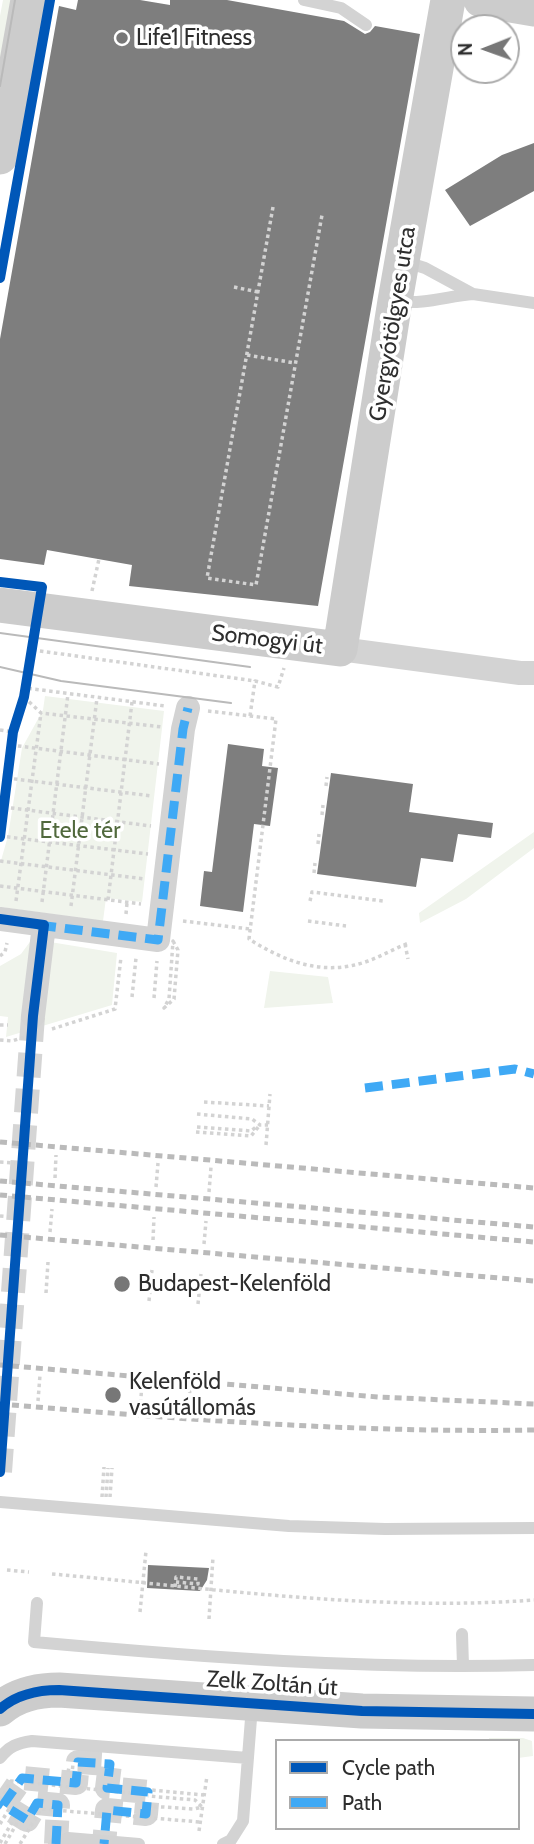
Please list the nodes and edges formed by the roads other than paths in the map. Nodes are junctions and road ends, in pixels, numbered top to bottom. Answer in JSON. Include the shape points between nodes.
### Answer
{"nodes":[{"id":1,"x":28,"y":0,"type":"edge"},
{"id":2,"x":303,"y":0,"type":"edge"},
{"id":3,"x":448,"y":0,"type":"edge"},
{"id":4,"x":481,"y":0,"type":"edge"},
{"id":5,"x":534,"y":9,"type":"edge"},
{"id":6,"x":366,"y":25,"type":"dead end"},
{"id":7,"x":0,"y":157,"type":"edge"},
{"id":8,"x":402,"y":261,"type":"junction"},
{"id":9,"x":473,"y":294,"type":"junction"},
{"id":10,"x":395,"y":301,"type":"junction"},
{"id":11,"x":534,"y":303,"type":"edge"},
{"id":12,"x":0,"y":605,"type":"edge"},
{"id":13,"x":340,"y":649,"type":"junction"},
{"id":14,"x":534,"y":673,"type":"edge"},
{"id":15,"x":185,"y":719,"type":"road end"},
{"id":16,"x":7,"y":920,"type":"edge"},
{"id":17,"x":41,"y":925,"type":"junction"},
{"id":18,"x":40,"y":1026,"type":"tunnel mouth"},
{"id":19,"x":0,"y":1502,"type":"edge"},
{"id":20,"x":534,"y":1528,"type":"edge"},
{"id":21,"x":37,"y":1603,"type":"dead end"},
{"id":22,"x":462,"y":1634,"type":"dead end"},
{"id":23,"x":534,"y":1665,"type":"edge"},
{"id":24,"x":464,"y":1666,"type":"junction"},
{"id":25,"x":252,"y":1703,"type":"junction"},
{"id":26,"x":5,"y":1704,"type":"edge"},
{"id":27,"x":534,"y":1714,"type":"edge"},
{"id":28,"x":0,"y":1758,"type":"edge"},
{"id":29,"x":248,"y":1758,"type":"junction"},
{"id":30,"x":54,"y":1844,"type":"edge"},
{"id":31,"x":139,"y":1844,"type":"edge"},
{"id":32,"x":223,"y":1844,"type":"edge"}],
"edges":[{"from":1,"to":7,"type":"main road"},
{"from":2,"to":6,"type":"lane","via":[[341,8]]},
{"from":3,"to":8,"type":"main road","name":"Gyergyótölgyes utca"},
{"from":4,"to":5,"type":"main road"},
{"from":8,"to":9,"type":"lane"},
{"from":8,"to":10,"type":"main road","name":"Gyergyótölgyes utca"},
{"from":9,"to":10,"type":"lane","via":[[418,304]]},
{"from":9,"to":11,"type":"lane"},
{"from":10,"to":13,"type":"main road","name":"Gyergyótölgyes utca"},
{"from":12,"to":13,"type":"main road","name":"Somogyi út"},
{"from":13,"to":14,"type":"street","name":"Somogyi út"},
{"from":15,"to":17,"type":"street","via":[[158,940]]},
{"from":16,"to":17,"type":"street"},
{"from":17,"to":18,"type":"street"},
{"from":19,"to":20,"type":"lane","via":[[289,1526]]},
{"from":21,"to":24,"type":"lane","via":[[34,1642],[331,1663]]},
{"from":22,"to":24,"type":"lane"},
{"from":23,"to":24,"type":"lane"},
{"from":25,"to":26,"type":"main road","name":"Zelk Zoltán út","via":[[49,1690]]},
{"from":25,"to":27,"type":"main road","name":"Zelk Zoltán út","via":[[412,1713]]},
{"from":25,"to":29,"type":"lane"},
{"from":28,"to":29,"type":"lane","via":[[17,1744],[32,1741]]},
{"from":29,"to":32,"type":"lane","via":[[243,1821]]},
{"from":30,"to":31,"type":"lane","via":[[68,1838]]}]}
